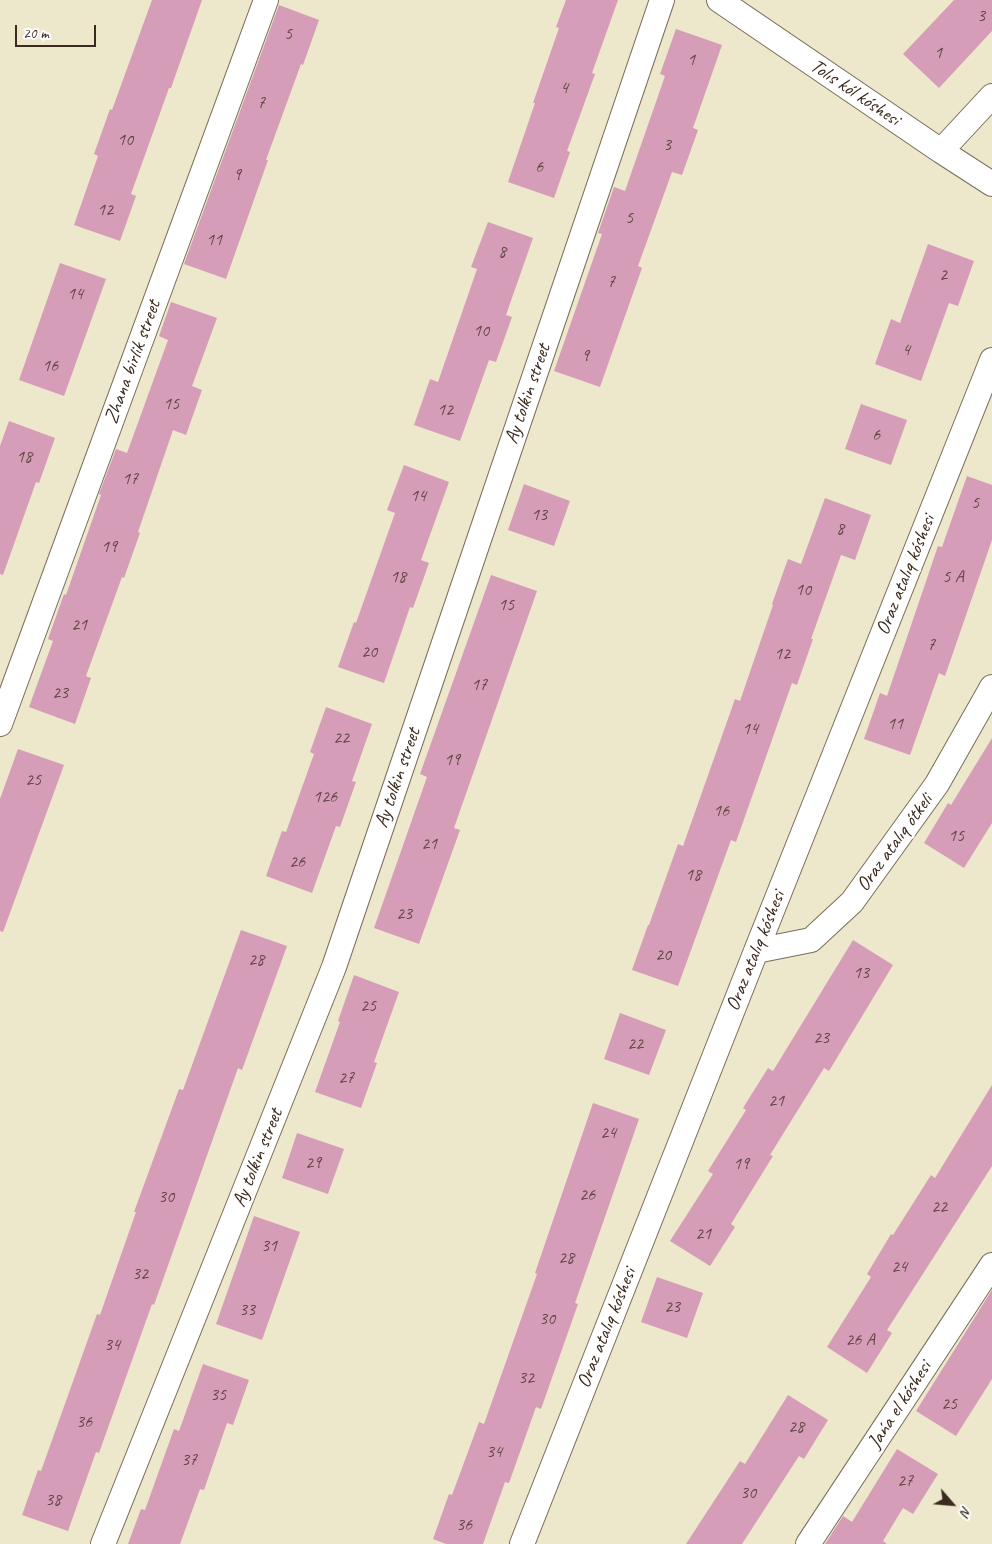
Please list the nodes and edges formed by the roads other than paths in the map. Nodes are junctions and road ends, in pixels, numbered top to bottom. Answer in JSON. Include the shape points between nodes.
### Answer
{"nodes":[{"id":1,"x":266,"y":0,"type":"edge"},
{"id":2,"x":662,"y":0,"type":"edge"},
{"id":3,"x":719,"y":0,"type":"edge"},
{"id":4,"x":992,"y":96,"type":"edge"},
{"id":5,"x":941,"y":151,"type":"junction"},
{"id":6,"x":992,"y":184,"type":"edge"},
{"id":7,"x":992,"y":360,"type":"edge"},
{"id":8,"x":992,"y":687,"type":"edge"},
{"id":9,"x":0,"y":724,"type":"edge"},
{"id":10,"x":756,"y":951,"type":"junction"},
{"id":11,"x":992,"y":1265,"type":"edge"},
{"id":12,"x":103,"y":1544,"type":"edge"},
{"id":13,"x":522,"y":1544,"type":"edge"},
{"id":14,"x":808,"y":1544,"type":"edge"}],
"edges":[{"from":1,"to":9,"type":"street","name":"Zhana birlik street"},
{"from":2,"to":12,"type":"street","name":"Ay tolkin street","via":[[334,967]]},
{"from":3,"to":5,"type":"street","name":"Tolıs kól kóshesi"},
{"from":4,"to":5,"type":"street"},
{"from":5,"to":6,"type":"street","name":"Tolıs kól kóshesi"},
{"from":7,"to":10,"type":"street","name":"Oraz atalıq kóshesi"},
{"from":8,"to":10,"type":"street","name":"Oraz atalıq ótkeli","via":[[937,784],[852,902],[811,940]]},
{"from":10,"to":13,"type":"street","name":"Oraz atalıq kóshesi"},
{"from":11,"to":14,"type":"street","name":"Jańa el kóshesi"}]}
